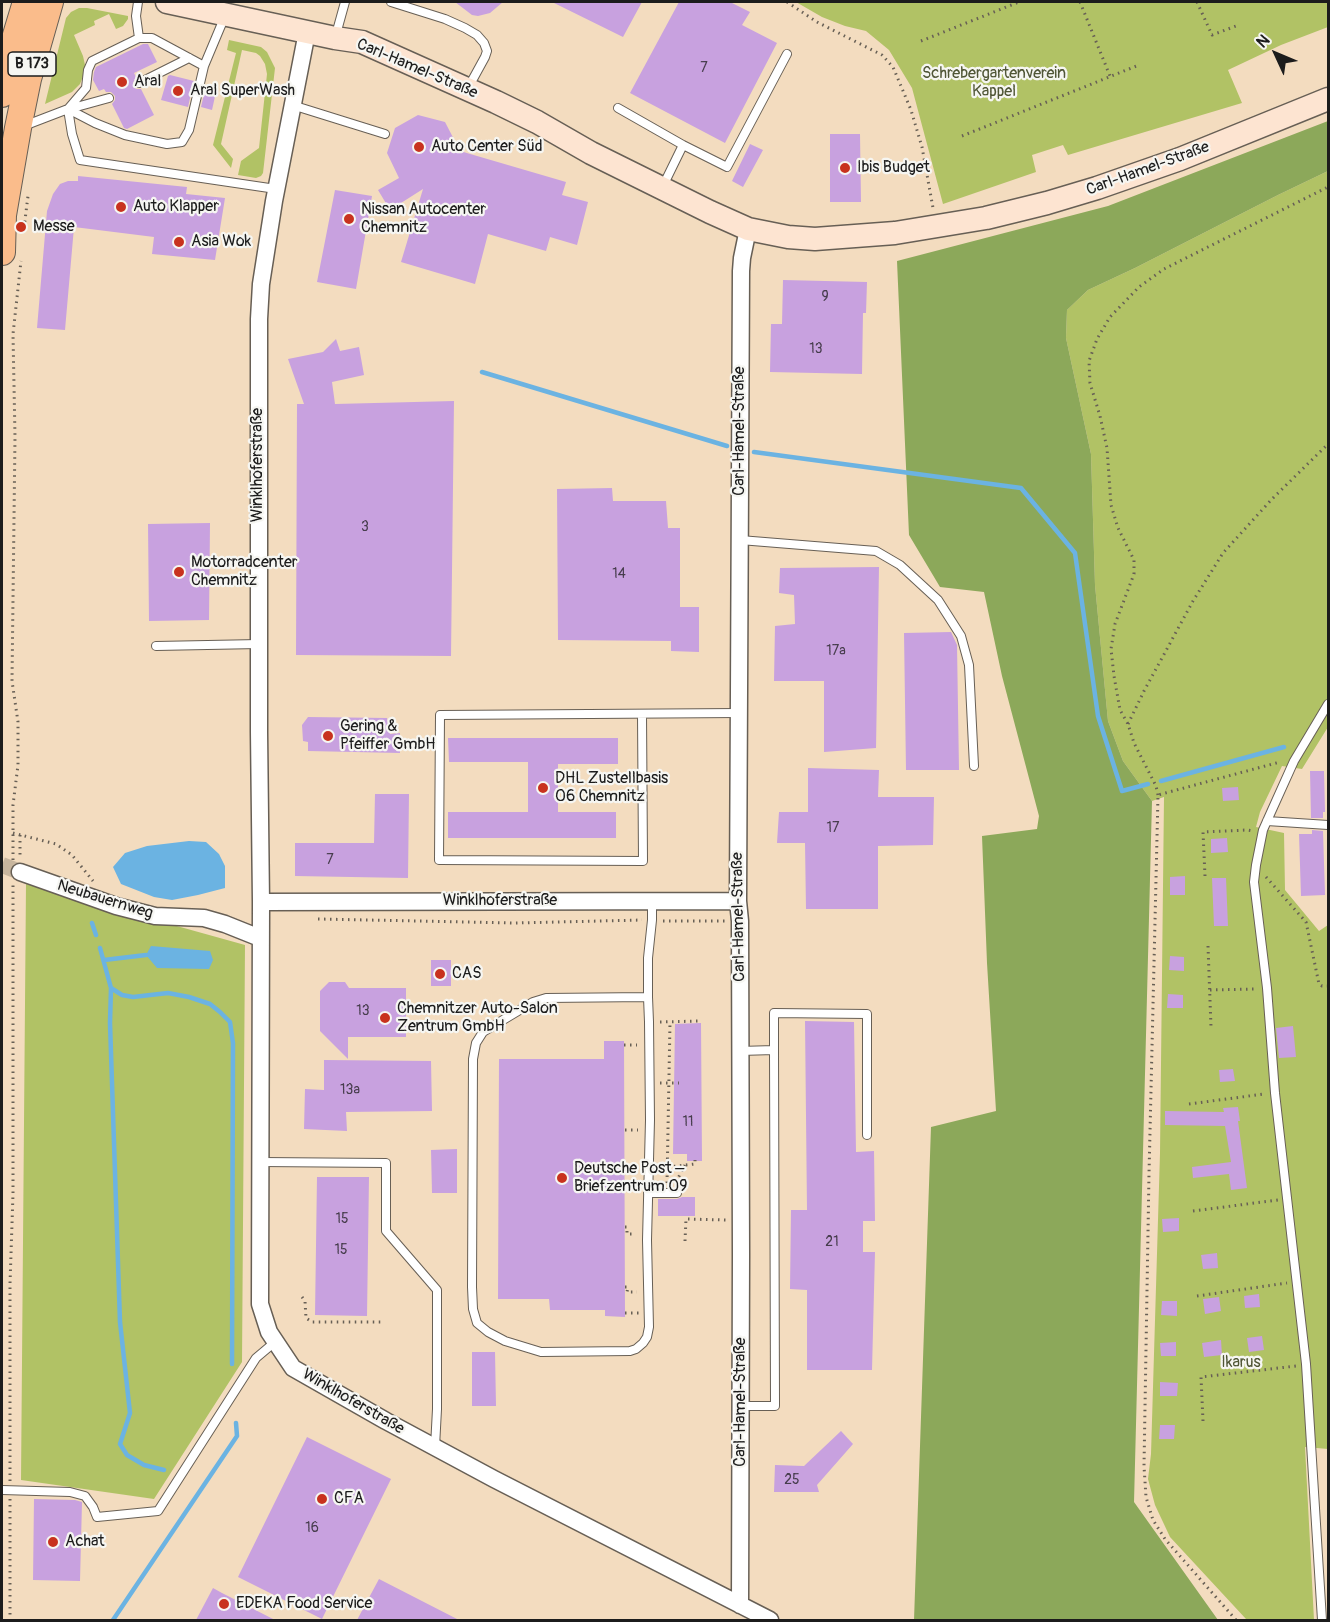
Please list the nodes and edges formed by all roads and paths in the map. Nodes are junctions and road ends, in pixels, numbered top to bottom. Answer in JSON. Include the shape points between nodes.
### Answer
{"nodes":[{"id":1,"x":26,"y":2,"type":"edge"},
{"id":2,"x":50,"y":2,"type":"edge"},
{"id":3,"x":138,"y":2,"type":"edge"},
{"id":4,"x":167,"y":2,"type":"edge"},
{"id":5,"x":345,"y":2,"type":"edge"},
{"id":6,"x":391,"y":2,"type":"edge"},
{"id":7,"x":787,"y":2,"type":"edge"},
{"id":8,"x":1019,"y":2,"type":"edge"},
{"id":9,"x":1080,"y":2,"type":"edge"},
{"id":10,"x":1197,"y":2,"type":"edge"},
{"id":11,"x":216,"y":9,"type":"edge"},
{"id":12,"x":1236,"y":26,"type":"dead end"},
{"id":13,"x":307,"y":32,"type":"junction"},
{"id":14,"x":139,"y":38,"type":"junction"},
{"id":15,"x":335,"y":38,"type":"junction"},
{"id":16,"x":921,"y":41,"type":"dead end"},
{"id":17,"x":788,"y":54,"type":"dead end"},
{"id":18,"x":189,"y":58,"type":"junction"},
{"id":19,"x":1139,"y":65,"type":"dead end"},
{"id":20,"x":204,"y":66,"type":"junction"},
{"id":21,"x":1110,"y":76,"type":"junction"},
{"id":22,"x":139,"y":83,"type":"dead end"},
{"id":23,"x":468,"y":89,"type":"junction"},
{"id":24,"x":2,"y":94,"type":"edge"},
{"id":25,"x":109,"y":98,"type":"dead end"},
{"id":26,"x":1329,"y":99,"type":"edge"},
{"id":27,"x":292,"y":105,"type":"junction"},
{"id":28,"x":618,"y":108,"type":"dead end"},
{"id":29,"x":68,"y":109,"type":"junction"},
{"id":30,"x":18,"y":128,"type":"junction"},
{"id":31,"x":385,"y":134,"type":"dead end"},
{"id":32,"x":962,"y":136,"type":"dead end"},
{"id":33,"x":683,"y":145,"type":"junction"},
{"id":34,"x":1329,"y":186,"type":"edge"},
{"id":35,"x":30,"y":188,"type":"dead end"},
{"id":36,"x":276,"y":189,"type":"junction"},
{"id":37,"x":661,"y":189,"type":"junction"},
{"id":38,"x":935,"y":227,"type":"junction"},
{"id":39,"x":748,"y":229,"type":"junction"},
{"id":40,"x":24,"y":232,"type":"dead end"},
{"id":41,"x":11,"y":254,"type":"edge"},
{"id":42,"x":1329,"y":444,"type":"edge"},
{"id":43,"x":740,"y":540,"type":"junction"},
{"id":44,"x":259,"y":644,"type":"junction"},
{"id":45,"x":156,"y":646,"type":"dead end"},
{"id":46,"x":1329,"y":704,"type":"edge"},
{"id":47,"x":739,"y":713,"type":"junction"},
{"id":48,"x":642,"y":714,"type":"junction"},
{"id":49,"x":1128,"y":724,"type":"junction"},
{"id":50,"x":1294,"y":761,"type":"junction"},
{"id":51,"x":974,"y":766,"type":"dead end"},
{"id":52,"x":1158,"y":795,"type":"junction"},
{"id":53,"x":1267,"y":820,"type":"junction"},
{"id":54,"x":1329,"y":825,"type":"edge"},
{"id":55,"x":13,"y":833,"type":"junction"},
{"id":56,"x":1263,"y":833,"type":"junction"},
{"id":57,"x":1256,"y":865,"type":"junction"},
{"id":58,"x":15,"y":873,"type":"junction"},
{"id":59,"x":1205,"y":876,"type":"dead end"},
{"id":60,"x":101,"y":901,"type":"junction"},
{"id":61,"x":652,"y":901,"type":"junction"},
{"id":62,"x":738,"y":901,"type":"junction"},
{"id":63,"x":261,"y":902,"type":"junction"},
{"id":64,"x":311,"y":919,"type":"dead end"},
{"id":65,"x":652,"y":920,"type":"junction"},
{"id":66,"x":740,"y":921,"type":"junction"},
{"id":67,"x":260,"y":938,"type":"junction"},
{"id":68,"x":1208,"y":946,"type":"dead end"},
{"id":69,"x":1329,"y":986,"type":"edge"},
{"id":70,"x":1267,"y":988,"type":"junction"},
{"id":71,"x":1210,"y":990,"type":"junction"},
{"id":72,"x":648,"y":997,"type":"junction"},
{"id":73,"x":670,"y":1022,"type":"dead end"},
{"id":74,"x":1211,"y":1027,"type":"dead end"},
{"id":75,"x":624,"y":1045,"type":"dead end"},
{"id":76,"x":642,"y":1045,"type":"dead end"},
{"id":77,"x":740,"y":1050,"type":"junction"},
{"id":78,"x":774,"y":1050,"type":"junction"},
{"id":79,"x":1275,"y":1093,"type":"junction"},
{"id":80,"x":1189,"y":1104,"type":"dead end"},
{"id":81,"x":625,"y":1130,"type":"dead end"},
{"id":82,"x":642,"y":1130,"type":"dead end"},
{"id":83,"x":867,"y":1135,"type":"dead end"},
{"id":84,"x":695,"y":1160,"type":"dead end"},
{"id":85,"x":261,"y":1162,"type":"junction"},
{"id":86,"x":686,"y":1165,"type":"junction"},
{"id":87,"x":668,"y":1167,"type":"junction"},
{"id":88,"x":648,"y":1193,"type":"junction"},
{"id":89,"x":671,"y":1193,"type":"junction"},
{"id":90,"x":1287,"y":1198,"type":"junction"},
{"id":91,"x":1193,"y":1211,"type":"dead end"},
{"id":92,"x":707,"y":1219,"type":"dead end"},
{"id":93,"x":685,"y":1241,"type":"dead end"},
{"id":94,"x":1296,"y":1282,"type":"junction"},
{"id":95,"x":1197,"y":1296,"type":"dead end"},
{"id":96,"x":302,"y":1297,"type":"dead end"},
{"id":97,"x":384,"y":1322,"type":"dead end"},
{"id":98,"x":276,"y":1342,"type":"junction"},
{"id":99,"x":1306,"y":1364,"type":"junction"},
{"id":100,"x":740,"y":1406,"type":"junction"},
{"id":101,"x":1203,"y":1420,"type":"dead end"},
{"id":102,"x":435,"y":1448,"type":"junction"},
{"id":103,"x":6,"y":1490,"type":"edge"},
{"id":104,"x":740,"y":1605,"type":"junction"},
{"id":105,"x":10,"y":1620,"type":"edge"},
{"id":106,"x":770,"y":1620,"type":"edge"},
{"id":107,"x":1236,"y":1620,"type":"edge"},
{"id":108,"x":1322,"y":1620,"type":"edge"}],
"edges":[{"from":1,"to":24,"type":"main road","number":"B 173"},
{"from":2,"to":30,"type":"main road","number":"B 173"},
{"from":3,"to":14,"type":"lane"},
{"from":4,"to":11,"type":"main road","name":"Carl-Hamel-Straße"},
{"from":5,"to":15,"type":"lane"},
{"from":6,"to":23,"type":"lane","via":[[445,19],[477,35],[487,51]]},
{"from":7,"to":38,"type":"path","via":[[882,55],[893,67],[922,147]]},
{"from":8,"to":16,"type":"path"},
{"from":9,"to":21,"type":"path"},
{"from":10,"to":12,"type":"path","via":[[1212,35]]},
{"from":11,"to":13,"type":"main road","name":"Carl-Hamel-Straße"},
{"from":11,"to":20,"type":"lane"},
{"from":13,"to":15,"type":"main road","name":"Carl-Hamel-Straße"},
{"from":13,"to":27,"type":"street","name":"Winklhoferstraße"},
{"from":14,"to":18,"type":"lane","via":[[152,38]]},
{"from":14,"to":29,"type":"lane","via":[[92,61],[86,88]]},
{"from":15,"to":23,"type":"main road","name":"Carl-Hamel-Straße","via":[[362,42]]},
{"from":17,"to":33,"type":"lane","via":[[727,166]]},
{"from":18,"to":20,"type":"lane"},
{"from":18,"to":22,"type":"lane"},
{"from":19,"to":21,"type":"path"},
{"from":20,"to":29,"type":"lane","via":[[189,130],[182,142],[167,144],[125,135]]},
{"from":21,"to":32,"type":"path"},
{"from":23,"to":37,"type":"main road","name":"Carl-Hamel-Straße"},
{"from":25,"to":29,"type":"lane"},
{"from":26,"to":38,"type":"main road","name":"Carl-Hamel-Straße","via":[[1097,188],[986,218]]},
{"from":27,"to":31,"type":"lane"},
{"from":27,"to":36,"type":"street","name":"Winklhoferstraße"},
{"from":28,"to":33,"type":"lane"},
{"from":29,"to":30,"type":"lane"},
{"from":29,"to":36,"type":"lane","via":[[80,160]]},
{"from":30,"to":41,"type":"main road","number":"B 173","via":[[3,216]]},
{"from":33,"to":37,"type":"lane"},
{"from":34,"to":49,"type":"path","via":[[1164,269],[1139,287],[1110,317],[1097,339],[1089,361],[1090,383],[1107,448],[1111,504],[1134,560],[1134,574],[1115,624],[1111,649],[1120,710]]},
{"from":35,"to":40,"type":"path"},
{"from":36,"to":44,"type":"street","name":"Winklhoferstraße","via":[[259,319]]},
{"from":37,"to":39,"type":"main road","name":"Carl-Hamel-Straße"},
{"from":38,"to":39,"type":"main road","name":"Carl-Hamel-Straße","via":[[815,239]]},
{"from":39,"to":43,"type":"street","name":"Carl-Hamel-Straße","via":[[741,271]]},
{"from":41,"to":55,"type":"path","via":[[15,437],[12,681],[18,722]]},
{"from":42,"to":49,"type":"path","via":[[1223,554],[1193,601]]},
{"from":43,"to":47,"type":"street","name":"Carl-Hamel-Straße"},
{"from":43,"to":51,"type":"lane","via":[[876,551],[900,565],[938,600],[961,636],[969,665]]},
{"from":44,"to":45,"type":"lane"},
{"from":44,"to":63,"type":"street","name":"Winklhoferstraße"},
{"from":46,"to":50,"type":"lane"},
{"from":47,"to":48,"type":"lane"},
{"from":47,"to":62,"type":"street","name":"Carl-Hamel-Straße"},
{"from":48,"to":48,"type":"lane","via":[[440,715],[439,860],[643,861]]},
{"from":49,"to":52,"type":"path"},
{"from":50,"to":52,"type":"path"},
{"from":50,"to":53,"type":"lane"},
{"from":52,"to":107,"type":"path","via":[[1146,1497],[1153,1520],[1165,1539]]},
{"from":53,"to":54,"type":"lane"},
{"from":53,"to":56,"type":"lane"},
{"from":55,"to":58,"type":"path"},
{"from":55,"to":60,"type":"path","via":[[56,844],[72,855],[93,881]]},
{"from":56,"to":57,"type":"lane"},
{"from":56,"to":59,"type":"path","via":[[1203,832]]},
{"from":57,"to":69,"type":"path","via":[[1306,922],[1319,984]]},
{"from":57,"to":70,"type":"lane","via":[[1254,882]]},
{"from":58,"to":60,"type":"street","name":"Neubauernweg"},
{"from":58,"to":103,"type":"path"},
{"from":60,"to":67,"type":"street","name":"Neubauernweg","via":[[155,916],[204,918]]},
{"from":61,"to":62,"type":"street","name":"Winklhoferstraße"},
{"from":61,"to":63,"type":"street","name":"Winklhoferstraße"},
{"from":61,"to":65,"type":"lane"},
{"from":62,"to":66,"type":"street","name":"Carl-Hamel-Straße"},
{"from":63,"to":67,"type":"street","name":"Winklhoferstraße"},
{"from":64,"to":65,"type":"path","via":[[515,923]]},
{"from":65,"to":66,"type":"path"},
{"from":65,"to":72,"type":"lane"},
{"from":66,"to":77,"type":"street","name":"Carl-Hamel-Straße"},
{"from":67,"to":85,"type":"street","name":"Winklhoferstraße"},
{"from":68,"to":71,"type":"path"},
{"from":70,"to":71,"type":"path"},
{"from":70,"to":79,"type":"lane"},
{"from":71,"to":74,"type":"path"},
{"from":72,"to":88,"type":"lane"},
{"from":72,"to":88,"type":"lane","via":[[546,998],[483,1032],[476,1043],[472,1287],[477,1323],[505,1341],[541,1352],[636,1349],[648,1332]]},
{"from":73,"to":87,"type":"path"},
{"from":75,"to":76,"type":"path"},
{"from":77,"to":78,"type":"lane"},
{"from":77,"to":100,"type":"street","name":"Carl-Hamel-Straße"},
{"from":78,"to":83,"type":"lane","via":[[774,1013],[867,1014]]},
{"from":78,"to":100,"type":"lane","via":[[775,1406]]},
{"from":79,"to":80,"type":"path"},
{"from":79,"to":90,"type":"lane"},
{"from":81,"to":82,"type":"path"},
{"from":84,"to":86,"type":"path","via":[[695,1164]]},
{"from":85,"to":98,"type":"street","name":"Winklhoferstraße","via":[[260,1304]]},
{"from":85,"to":102,"type":"lane","via":[[386,1163],[386,1231],[437,1290]]},
{"from":86,"to":87,"type":"path"},
{"from":86,"to":89,"type":"path"},
{"from":87,"to":89,"type":"path"},
{"from":88,"to":89,"type":"lane"},
{"from":90,"to":91,"type":"path"},
{"from":90,"to":94,"type":"lane"},
{"from":92,"to":93,"type":"path","via":[[686,1219]]},
{"from":94,"to":95,"type":"path"},
{"from":94,"to":99,"type":"lane"},
{"from":96,"to":97,"type":"path","via":[[306,1318],[312,1322]]},
{"from":98,"to":102,"type":"street","name":"Winklhoferstraße","via":[[293,1368]]},
{"from":98,"to":103,"type":"lane","via":[[256,1358],[158,1511],[97,1517],[85,1496]]},
{"from":99,"to":101,"type":"path","via":[[1201,1377]]},
{"from":99,"to":108,"type":"lane"},
{"from":100,"to":104,"type":"street","name":"Carl-Hamel-Straße"},
{"from":102,"to":104,"type":"street","name":"Winklhoferstraße"},
{"from":103,"to":105,"type":"path"},
{"from":104,"to":106,"type":"street","name":"Winklhoferstraße"}]}
